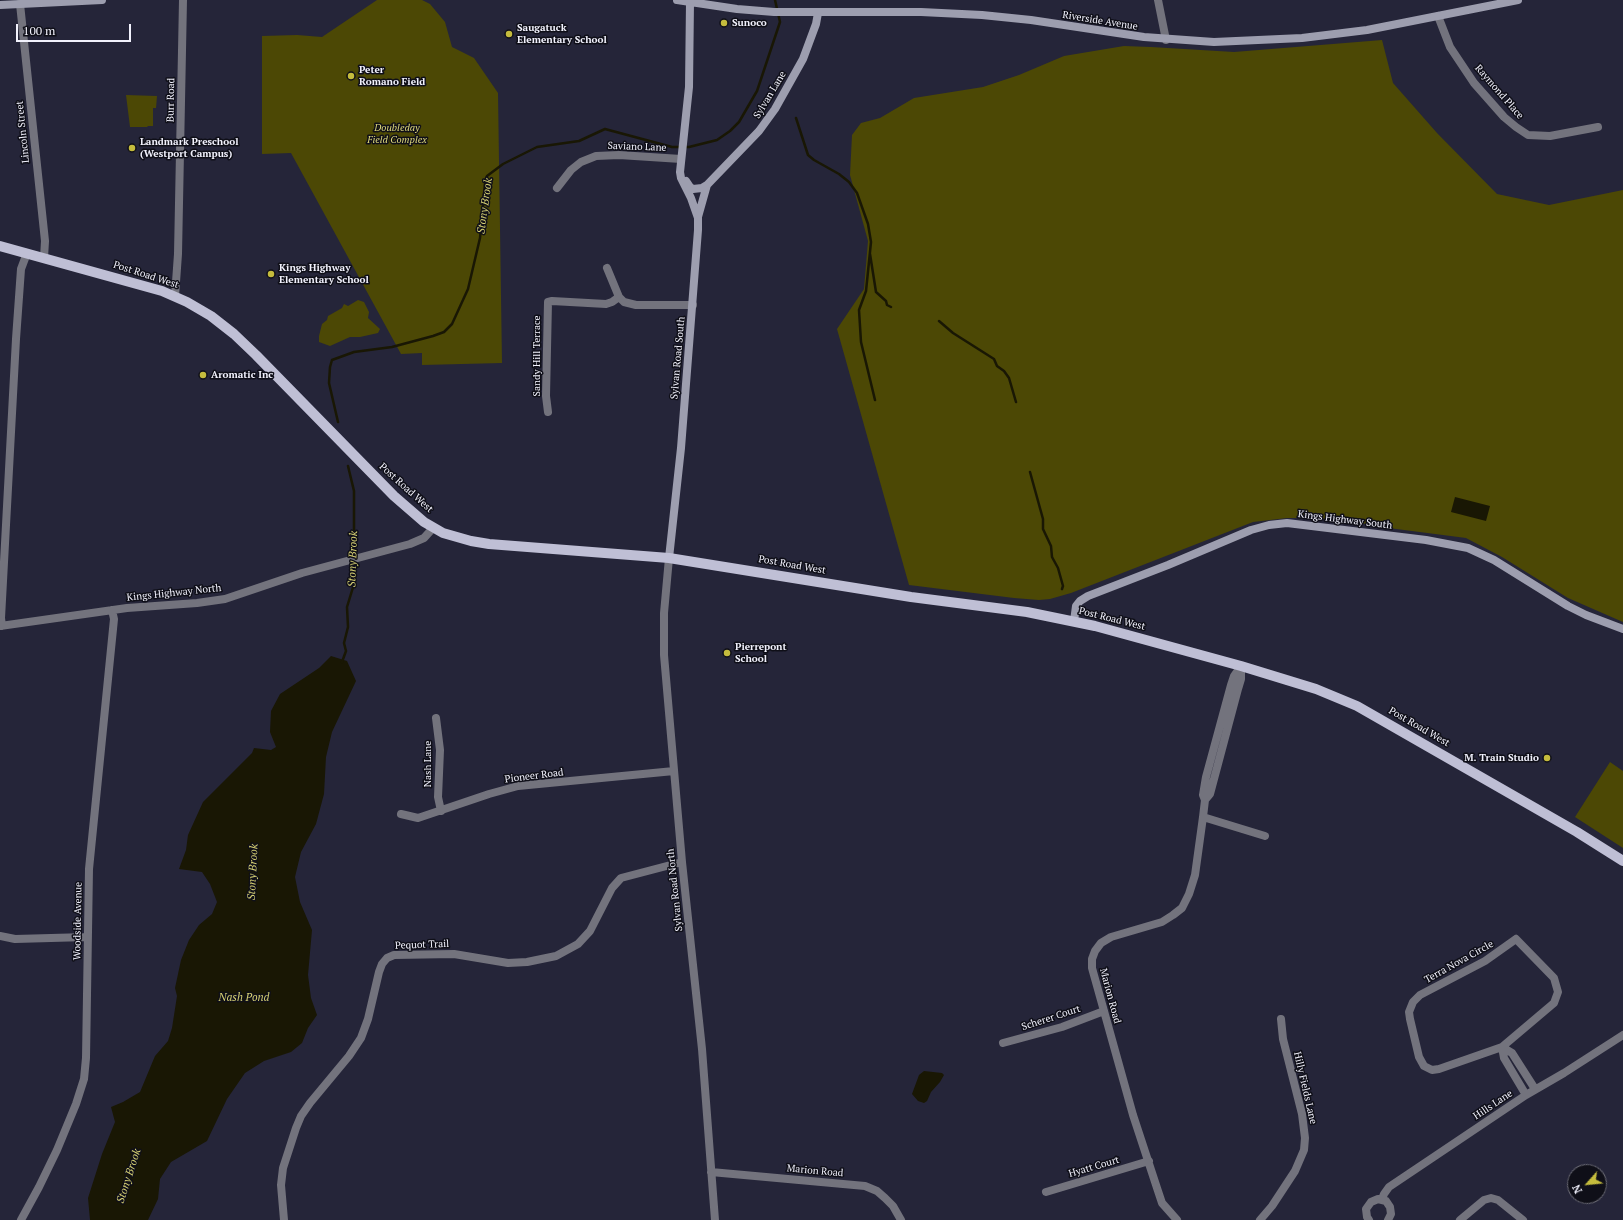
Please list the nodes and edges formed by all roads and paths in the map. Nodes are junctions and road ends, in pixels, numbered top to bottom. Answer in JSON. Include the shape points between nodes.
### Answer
{"nodes":[{"id":1,"x":102,"y":0,"type":"edge"},
{"id":2,"x":183,"y":0,"type":"edge"},
{"id":3,"x":677,"y":0,"type":"edge"},
{"id":4,"x":1158,"y":0,"type":"edge"},
{"id":5,"x":1518,"y":0,"type":"edge"},
{"id":6,"x":690,"y":2,"type":"junction"},
{"id":7,"x":20,"y":4,"type":"junction"},
{"id":8,"x":0,"y":5,"type":"edge"},
{"id":9,"x":818,"y":13,"type":"junction"},
{"id":10,"x":1438,"y":16,"type":"junction"},
{"id":11,"x":1166,"y":40,"type":"junction"},
{"id":12,"x":1598,"y":127,"type":"dead end"},
{"id":13,"x":681,"y":159,"type":"junction"},
{"id":14,"x":707,"y":185,"type":"junction"},
{"id":15,"x":557,"y":188,"type":"dead end"},
{"id":16,"x":698,"y":218,"type":"junction"},
{"id":17,"x":0,"y":246,"type":"edge"},
{"id":18,"x":27,"y":253,"type":"junction"},
{"id":19,"x":44,"y":258,"type":"junction"},
{"id":20,"x":607,"y":268,"type":"dead end"},
{"id":21,"x":175,"y":296,"type":"junction"},
{"id":22,"x":619,"y":297,"type":"junction"},
{"id":23,"x":692,"y":305,"type":"junction"},
{"id":24,"x":548,"y":412,"type":"dead end"},
{"id":25,"x":433,"y":528,"type":"junction"},
{"id":26,"x":669,"y":558,"type":"junction"},
{"id":27,"x":112,"y":610,"type":"junction"},
{"id":28,"x":1074,"y":621,"type":"junction"},
{"id":29,"x":1,"y":626,"type":"edge"},
{"id":30,"x":1623,"y":629,"type":"edge"},
{"id":31,"x":1241,"y":666,"type":"junction"},
{"id":32,"x":436,"y":718,"type":"dead end"},
{"id":33,"x":674,"y":771,"type":"junction"},
{"id":34,"x":441,"y":811,"type":"junction"},
{"id":35,"x":401,"y":814,"type":"dead end"},
{"id":36,"x":1203,"y":817,"type":"junction"},
{"id":37,"x":1265,"y":836,"type":"dead end"},
{"id":38,"x":1623,"y":861,"type":"edge"},
{"id":39,"x":682,"y":862,"type":"junction"},
{"id":40,"x":0,"y":936,"type":"edge"},
{"id":41,"x":88,"y":937,"type":"junction"},
{"id":42,"x":1104,"y":1011,"type":"junction"},
{"id":43,"x":1281,"y":1019,"type":"dead end"},
{"id":44,"x":1623,"y":1035,"type":"edge"},
{"id":45,"x":1003,"y":1043,"type":"dead end"},
{"id":46,"x":1502,"y":1047,"type":"junction"},
{"id":47,"x":1534,"y":1089,"type":"junction"},
{"id":48,"x":1526,"y":1095,"type":"junction"},
{"id":49,"x":1149,"y":1162,"type":"junction"},
{"id":50,"x":711,"y":1172,"type":"junction"},
{"id":51,"x":1046,"y":1192,"type":"dead end"},
{"id":52,"x":1382,"y":1199,"type":"junction"},
{"id":53,"x":21,"y":1220,"type":"edge"},
{"id":54,"x":284,"y":1220,"type":"edge"},
{"id":55,"x":715,"y":1220,"type":"edge"},
{"id":56,"x":901,"y":1220,"type":"edge"},
{"id":57,"x":1177,"y":1220,"type":"edge"},
{"id":58,"x":1260,"y":1220,"type":"edge"},
{"id":59,"x":1370,"y":1220,"type":"edge"},
{"id":60,"x":1388,"y":1220,"type":"edge"},
{"id":61,"x":1460,"y":1220,"type":"edge"},
{"id":62,"x":1523,"y":1220,"type":"edge"}],
"edges":[{"from":1,"to":7,"type":"street"},
{"from":2,"to":21,"type":"street","name":"Burr Road"},
{"from":3,"to":6,"type":"street","name":"Riverside Avenue"},
{"from":4,"to":11,"type":"street"},
{"from":5,"to":10,"type":"street","name":"Riverside Avenue"},
{"from":6,"to":9,"type":"street","name":"Riverside Avenue","via":[[744,10]]},
{"from":6,"to":13,"type":"street","name":"Sylvan Road South","via":[[689,87]]},
{"from":7,"to":8,"type":"street"},
{"from":7,"to":19,"type":"street","name":"Lincoln Street","via":[[45,241]]},
{"from":9,"to":11,"type":"street","name":"Riverside Avenue","via":[[921,12],[988,16]]},
{"from":9,"to":14,"type":"street","name":"Sylvan Lane","via":[[803,59],[771,115],[760,131]]},
{"from":10,"to":11,"type":"street","name":"Riverside Avenue","via":[[1367,30],[1302,38],[1218,42]]},
{"from":10,"to":12,"type":"street","name":"Raymond Place","via":[[1450,47],[1474,83],[1516,127],[1528,135],[1550,136]]},
{"from":13,"to":14,"type":"street","name":"Sylvan Road South","via":[[685,179],[690,187],[697,189]]},
{"from":13,"to":15,"type":"street","name":"Saviano Lane","via":[[596,156],[581,162],[571,170]]},
{"from":13,"to":16,"type":"street","name":"Sylvan Road South","via":[[681,178]]},
{"from":14,"to":16,"type":"street","name":"Sylvan Lane"},
{"from":16,"to":23,"type":"street","name":"Sylvan Road South"},
{"from":17,"to":18,"type":"main road","name":"Post Road West"},
{"from":18,"to":19,"type":"main road","name":"Post Road West"},
{"from":18,"to":29,"type":"street","via":[[21,270],[16,339]]},
{"from":19,"to":21,"type":"main road","name":"Post Road West"},
{"from":20,"to":22,"type":"street"},
{"from":21,"to":25,"type":"main road","name":"Post Road West","via":[[211,316],[237,336],[394,496]]},
{"from":22,"to":23,"type":"street","via":[[624,302],[636,305]]},
{"from":22,"to":24,"type":"street","name":"Sandy Hill Terrace","via":[[606,304],[548,302]]},
{"from":23,"to":26,"type":"street","name":"Sylvan Road South"},
{"from":25,"to":26,"type":"main road","name":"Post Road West","via":[[452,536],[489,544]]},
{"from":25,"to":27,"type":"street","name":"Kings Highway North","via":[[417,542],[295,575],[225,599]]},
{"from":26,"to":28,"type":"main road","name":"Post Road West"},
{"from":26,"to":33,"type":"street","name":"Sylvan Road North","via":[[663,640]]},
{"from":27,"to":29,"type":"street","name":"Kings Highway North"},
{"from":27,"to":41,"type":"street","name":"Woodside Avenue","via":[[114,619],[89,869]]},
{"from":28,"to":30,"type":"street","name":"Kings Highway South","via":[[1076,606],[1088,596],[1168,566],[1251,530],[1287,523],[1426,540],[1468,548],[1494,560],[1568,606]]},
{"from":28,"to":31,"type":"main road","name":"Post Road West"},
{"from":31,"to":36,"type":"street","name":"Marion Road","via":[[1241,679],[1210,794],[1205,800]]},
{"from":31,"to":38,"type":"main road","name":"Post Road West","via":[[1316,689],[1357,706]]},
{"from":32,"to":34,"type":"street","name":"Nash Lane","via":[[440,750],[438,797]]},
{"from":33,"to":34,"type":"street","name":"Pioneer Road","via":[[518,786]]},
{"from":33,"to":39,"type":"street","name":"Sylvan Road North"},
{"from":34,"to":35,"type":"street","name":"Pioneer Road","via":[[418,818]]},
{"from":36,"to":37,"type":"street"},
{"from":36,"to":42,"type":"street","name":"Marion Road","via":[[1195,875],[1182,908],[1162,922],[1111,937],[1101,942],[1095,951],[1092,968]]},
{"from":39,"to":50,"type":"street","name":"Sylvan Road North","via":[[702,1048]]},
{"from":39,"to":54,"type":"street","name":"Pequot Trail","via":[[621,878],[612,888],[586,936],[572,948],[556,956],[519,963],[454,954],[394,955],[387,958],[379,972],[361,1038],[301,1116],[296,1128],[283,1168],[281,1185]]},
{"from":40,"to":41,"type":"street","via":[[16,939]]},
{"from":41,"to":53,"type":"street","name":"Woodside Avenue","via":[[86,1058],[83,1084],[57,1150]]},
{"from":42,"to":45,"type":"street","name":"Scherer Court","via":[[1062,1027]]},
{"from":42,"to":49,"type":"street","name":"Marion Road"},
{"from":43,"to":58,"type":"street","name":"Hilly Fields Lane","via":[[1283,1039],[1302,1114],[1304,1150],[1295,1171]]},
{"from":44,"to":47,"type":"street","name":"Hills Lane"},
{"from":46,"to":46,"type":"street","name":"Terra Nova Circle","via":[[1435,1070],[1428,1068],[1419,1057],[1409,1012],[1413,1002],[1420,995],[1485,961],[1516,939],[1552,975],[1558,992],[1552,1006]]},
{"from":46,"to":47,"type":"street","via":[[1512,1053]]},
{"from":46,"to":48,"type":"street","via":[[1504,1058]]},
{"from":47,"to":48,"type":"street","name":"Hills Lane"},
{"from":48,"to":52,"type":"street","name":"Hills Lane","via":[[1389,1187]]},
{"from":49,"to":51,"type":"street","name":"Hyatt Court"},
{"from":49,"to":57,"type":"street","name":"Marion Road","via":[[1162,1203]]},
{"from":50,"to":55,"type":"street","name":"Sylvan Road North"},
{"from":50,"to":56,"type":"street","name":"Marion Road","via":[[865,1186],[885,1198]]},
{"from":52,"to":59,"type":"street","name":"Hills Lane","via":[[1374,1200],[1368,1205],[1366,1213]]},
{"from":52,"to":60,"type":"street","via":[[1390,1207],[1391,1214]]},
{"from":61,"to":62,"type":"street","via":[[1484,1200],[1491,1198],[1498,1200]]}]}
